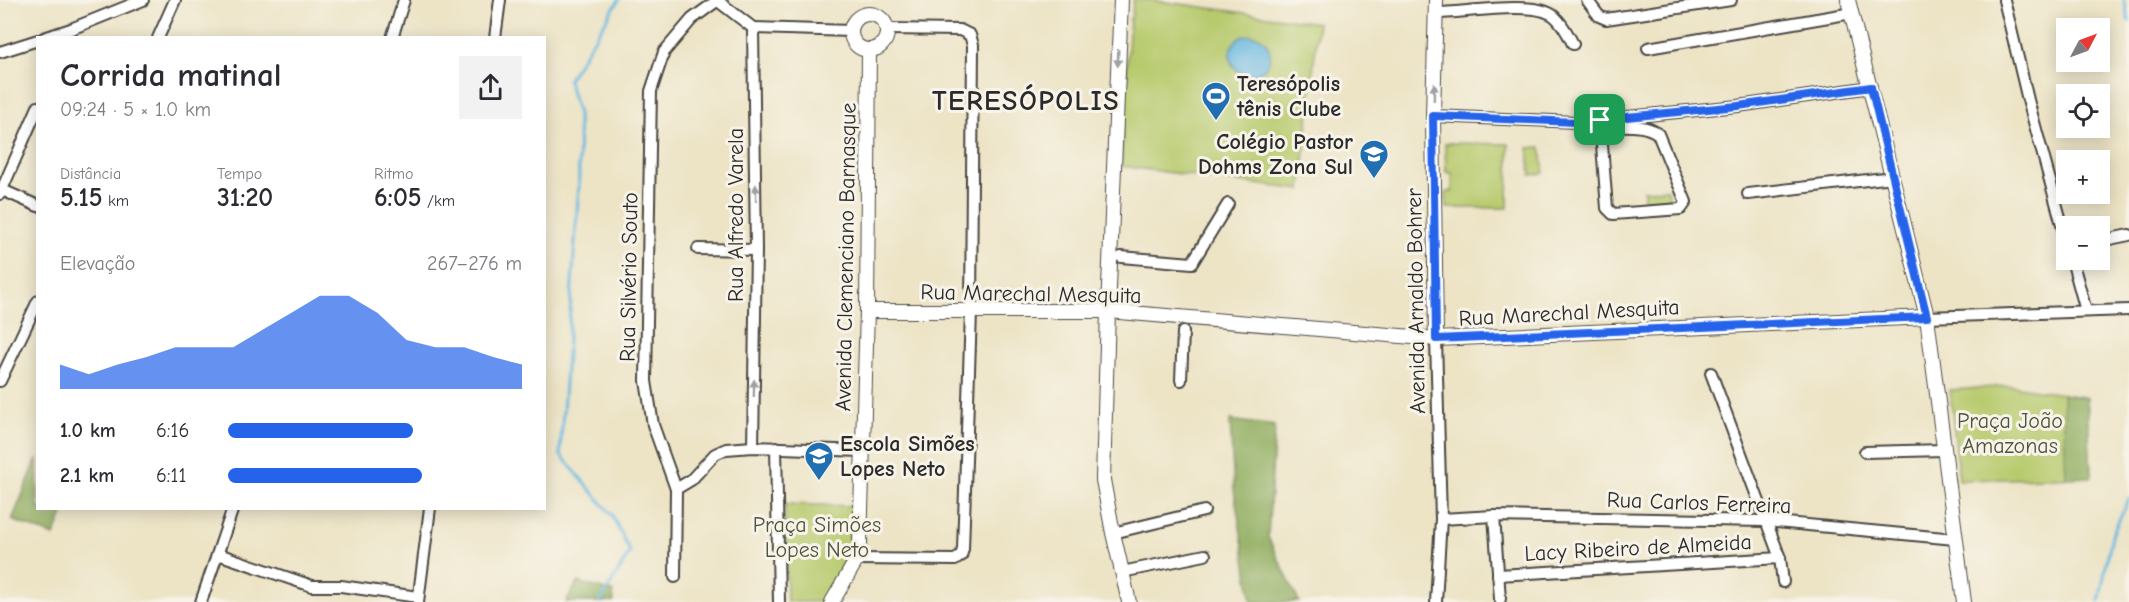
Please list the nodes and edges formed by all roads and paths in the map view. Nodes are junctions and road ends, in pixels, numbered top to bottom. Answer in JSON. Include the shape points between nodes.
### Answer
{"nodes":[{"id":1,"x":143,"y":0,"type":"edge"},
{"id":2,"x":175,"y":0,"type":"edge"},
{"id":3,"x":404,"y":0,"type":"edge"},
{"id":4,"x":500,"y":0,"type":"edge"},
{"id":5,"x":1121,"y":0,"type":"edge"},
{"id":6,"x":1587,"y":0,"type":"edge"},
{"id":7,"x":1731,"y":0,"type":"edge"},
{"id":8,"x":2004,"y":0,"type":"edge"},
{"id":9,"x":718,"y":1,"type":"edge"},
{"id":10,"x":873,"y":7,"type":"edge"},
{"id":11,"x":1436,"y":7,"type":"edge"},
{"id":12,"x":1850,"y":7,"type":"edge"},
{"id":13,"x":753,"y":28,"type":"junction"},
{"id":14,"x":887,"y":29,"type":"junction"},
{"id":15,"x":851,"y":31,"type":"junction"},
{"id":16,"x":69,"y":33,"type":"edge"},
{"id":17,"x":54,"y":36,"type":"edge"},
{"id":18,"x":159,"y":36,"type":"edge"},
{"id":19,"x":393,"y":36,"type":"edge"},
{"id":20,"x":495,"y":36,"type":"edge"},
{"id":21,"x":36,"y":41,"type":"edge"},
{"id":22,"x":1573,"y":44,"type":"dead end"},
{"id":23,"x":1648,"y":48,"type":"dead end"},
{"id":24,"x":869,"y":50,"type":"junction"},
{"id":25,"x":0,"y":52,"type":"edge"},
{"id":26,"x":1871,"y":87,"type":"junction"},
{"id":27,"x":36,"y":112,"type":"edge"},
{"id":28,"x":1433,"y":116,"type":"junction"},
{"id":29,"x":1601,"y":123,"type":"junction"},
{"id":30,"x":1893,"y":177,"type":"junction"},
{"id":31,"x":1,"y":191,"type":"edge"},
{"id":32,"x":1748,"y":194,"type":"dead end"},
{"id":33,"x":1228,"y":204,"type":"dead end"},
{"id":34,"x":36,"y":205,"type":"edge"},
{"id":35,"x":2060,"y":216,"type":"edge"},
{"id":36,"x":2129,"y":234,"type":"edge"},
{"id":37,"x":2110,"y":239,"type":"edge"},
{"id":38,"x":698,"y":249,"type":"dead end"},
{"id":39,"x":756,"y":250,"type":"junction"},
{"id":40,"x":1121,"y":257,"type":"dead end"},
{"id":41,"x":2075,"y":270,"type":"edge"},
{"id":42,"x":36,"y":305,"type":"edge"},
{"id":43,"x":2129,"y":310,"type":"edge"},
{"id":44,"x":867,"y":311,"type":"junction"},
{"id":45,"x":1108,"y":311,"type":"junction"},
{"id":46,"x":2086,"y":311,"type":"junction"},
{"id":47,"x":971,"y":312,"type":"junction"},
{"id":48,"x":1927,"y":317,"type":"junction"},
{"id":49,"x":1183,"y":332,"type":"dead end"},
{"id":50,"x":1436,"y":339,"type":"junction"},
{"id":51,"x":1712,"y":373,"type":"dead end"},
{"id":52,"x":1181,"y":380,"type":"dead end"},
{"id":53,"x":0,"y":381,"type":"edge"},
{"id":54,"x":753,"y":447,"type":"junction"},
{"id":55,"x":776,"y":447,"type":"junction"},
{"id":56,"x":1944,"y":450,"type":"junction"},
{"id":57,"x":863,"y":451,"type":"junction"},
{"id":58,"x":1864,"y":452,"type":"dead end"},
{"id":59,"x":675,"y":489,"type":"junction"},
{"id":60,"x":232,"y":510,"type":"edge"},
{"id":61,"x":430,"y":510,"type":"edge"},
{"id":62,"x":1204,"y":511,"type":"dead end"},
{"id":63,"x":1494,"y":516,"type":"junction"},
{"id":64,"x":1441,"y":519,"type":"junction"},
{"id":65,"x":1765,"y":521,"type":"junction"},
{"id":66,"x":1113,"y":533,"type":"junction"},
{"id":67,"x":1955,"y":539,"type":"junction"},
{"id":68,"x":218,"y":554,"type":"junction"},
{"id":69,"x":1205,"y":555,"type":"dead end"},
{"id":70,"x":1780,"y":558,"type":"junction"},
{"id":71,"x":857,"y":559,"type":"junction"},
{"id":72,"x":1122,"y":572,"type":"junction"},
{"id":73,"x":1498,"y":575,"type":"junction"},
{"id":74,"x":675,"y":577,"type":"dead end"},
{"id":75,"x":1783,"y":582,"type":"dead end"},
{"id":76,"x":1500,"y":599,"type":"dead end"},
{"id":77,"x":418,"y":600,"type":"edge"},
{"id":78,"x":201,"y":602,"type":"edge"},
{"id":79,"x":779,"y":602,"type":"edge"},
{"id":80,"x":832,"y":602,"type":"edge"},
{"id":81,"x":1130,"y":602,"type":"edge"},
{"id":82,"x":1436,"y":602,"type":"edge"},
{"id":83,"x":1964,"y":602,"type":"edge"}],
"edges":[{"from":1,"to":16,"type":"street"},
{"from":2,"to":18,"type":"street"},
{"from":3,"to":19,"type":"street"},
{"from":4,"to":20,"type":"street"},
{"from":5,"to":45,"type":"street","one_way":true},
{"from":6,"to":7,"type":"street","via":[[1606,19]]},
{"from":8,"to":35,"type":"street"},
{"from":9,"to":13,"type":"street"},
{"from":9,"to":59,"type":"street","name":"Rua Silvério Souto","via":[[692,19],[664,52],[651,91],[646,381],[653,426]]},
{"from":10,"to":14,"type":"street"},
{"from":10,"to":15,"type":"street","via":[[858,18]]},
{"from":11,"to":22,"type":"street","via":[[1539,10],[1552,14]]},
{"from":28,"to":11,"type":"street","name":"Avenida Arnaldo Bohrer","one_way":true},
{"from":12,"to":23,"type":"street"},
{"from":12,"to":26,"type":"street"},
{"from":13,"to":15,"type":"street"},
{"from":39,"to":13,"type":"street","name":"Rua Alfredo Varela","one_way":true},
{"from":14,"to":24,"type":"street","via":[[879,47]]},
{"from":14,"to":47,"type":"street","via":[[960,30],[970,35],[973,45]]},
{"from":15,"to":24,"type":"street","via":[[853,40]]},
{"from":16,"to":17,"type":"street"},
{"from":21,"to":25,"type":"street"},
{"from":24,"to":44,"type":"street","name":"Avenida Clemenciano Barnasque"},
{"from":26,"to":29,"type":"street"},
{"from":26,"to":30,"type":"street"},
{"from":27,"to":31,"type":"street"},
{"from":28,"to":29,"type":"street"},
{"from":28,"to":50,"type":"street","name":"Avenida Arnaldo Bohrer"},
{"from":29,"to":29,"type":"street","via":[[1607,208],[1613,214],[1681,209],[1686,202],[1658,134],[1645,127]]},
{"from":30,"to":32,"type":"street"},
{"from":30,"to":48,"type":"street"},
{"from":31,"to":34,"type":"street"},
{"from":33,"to":40,"type":"street","via":[[1192,263]]},
{"from":36,"to":37,"type":"street"},
{"from":38,"to":39,"type":"street"},
{"from":54,"to":39,"type":"street","name":"Rua Alfredo Varela","one_way":true},
{"from":41,"to":46,"type":"street"},
{"from":42,"to":53,"type":"street"},
{"from":43,"to":46,"type":"street","name":"Rua Marechal Mesquita"},
{"from":44,"to":47,"type":"street","name":"Rua Marechal Mesquita"},
{"from":44,"to":57,"type":"street","name":"Avenida Clemenciano Barnasque"},
{"from":45,"to":47,"type":"street","name":"Rua Marechal Mesquita"},
{"from":45,"to":50,"type":"street","name":"Rua Marechal Mesquita"},
{"from":45,"to":66,"type":"street","via":[[1103,480]]},
{"from":46,"to":48,"type":"street","name":"Rua Marechal Mesquita"},
{"from":47,"to":71,"type":"street","via":[[961,556],[955,560]]},
{"from":48,"to":50,"type":"street","name":"Rua Marechal Mesquita"},
{"from":48,"to":56,"type":"street"},
{"from":49,"to":52,"type":"street"},
{"from":50,"to":64,"type":"street","name":"Avenida Arnaldo Bohrer"},
{"from":51,"to":65,"type":"street"},
{"from":54,"to":55,"type":"street"},
{"from":54,"to":59,"type":"street","via":[[714,454],[691,480]]},
{"from":55,"to":57,"type":"street"},
{"from":55,"to":79,"type":"street"},
{"from":56,"to":58,"type":"street"},
{"from":56,"to":67,"type":"street"},
{"from":57,"to":71,"type":"street","name":"Avenida Clemenciano Barnasque"},
{"from":59,"to":74,"type":"street","name":"Rua Silvério Souto"},
{"from":60,"to":68,"type":"street"},
{"from":61,"to":77,"type":"street"},
{"from":62,"to":66,"type":"street"},
{"from":63,"to":64,"type":"street","name":"Rua Carlos Ferreira"},
{"from":63,"to":65,"type":"street","name":"Rua Carlos Ferreira"},
{"from":63,"to":73,"type":"street"},
{"from":64,"to":82,"type":"street","name":"Avenida Arnaldo Bohrer"},
{"from":65,"to":67,"type":"street","name":"Rua Carlos Ferreira"},
{"from":65,"to":70,"type":"street"},
{"from":66,"to":72,"type":"street"},
{"from":67,"to":83,"type":"street"},
{"from":68,"to":77,"type":"street","via":[[312,586],[341,586]]},
{"from":68,"to":78,"type":"street"},
{"from":69,"to":72,"type":"street"},
{"from":70,"to":73,"type":"street","name":"Lacy Ribeiro de Almeida"},
{"from":70,"to":75,"type":"street"},
{"from":71,"to":80,"type":"street","name":"Avenida Clemenciano Barnasque"},
{"from":72,"to":81,"type":"street"},
{"from":73,"to":76,"type":"street"}]}
